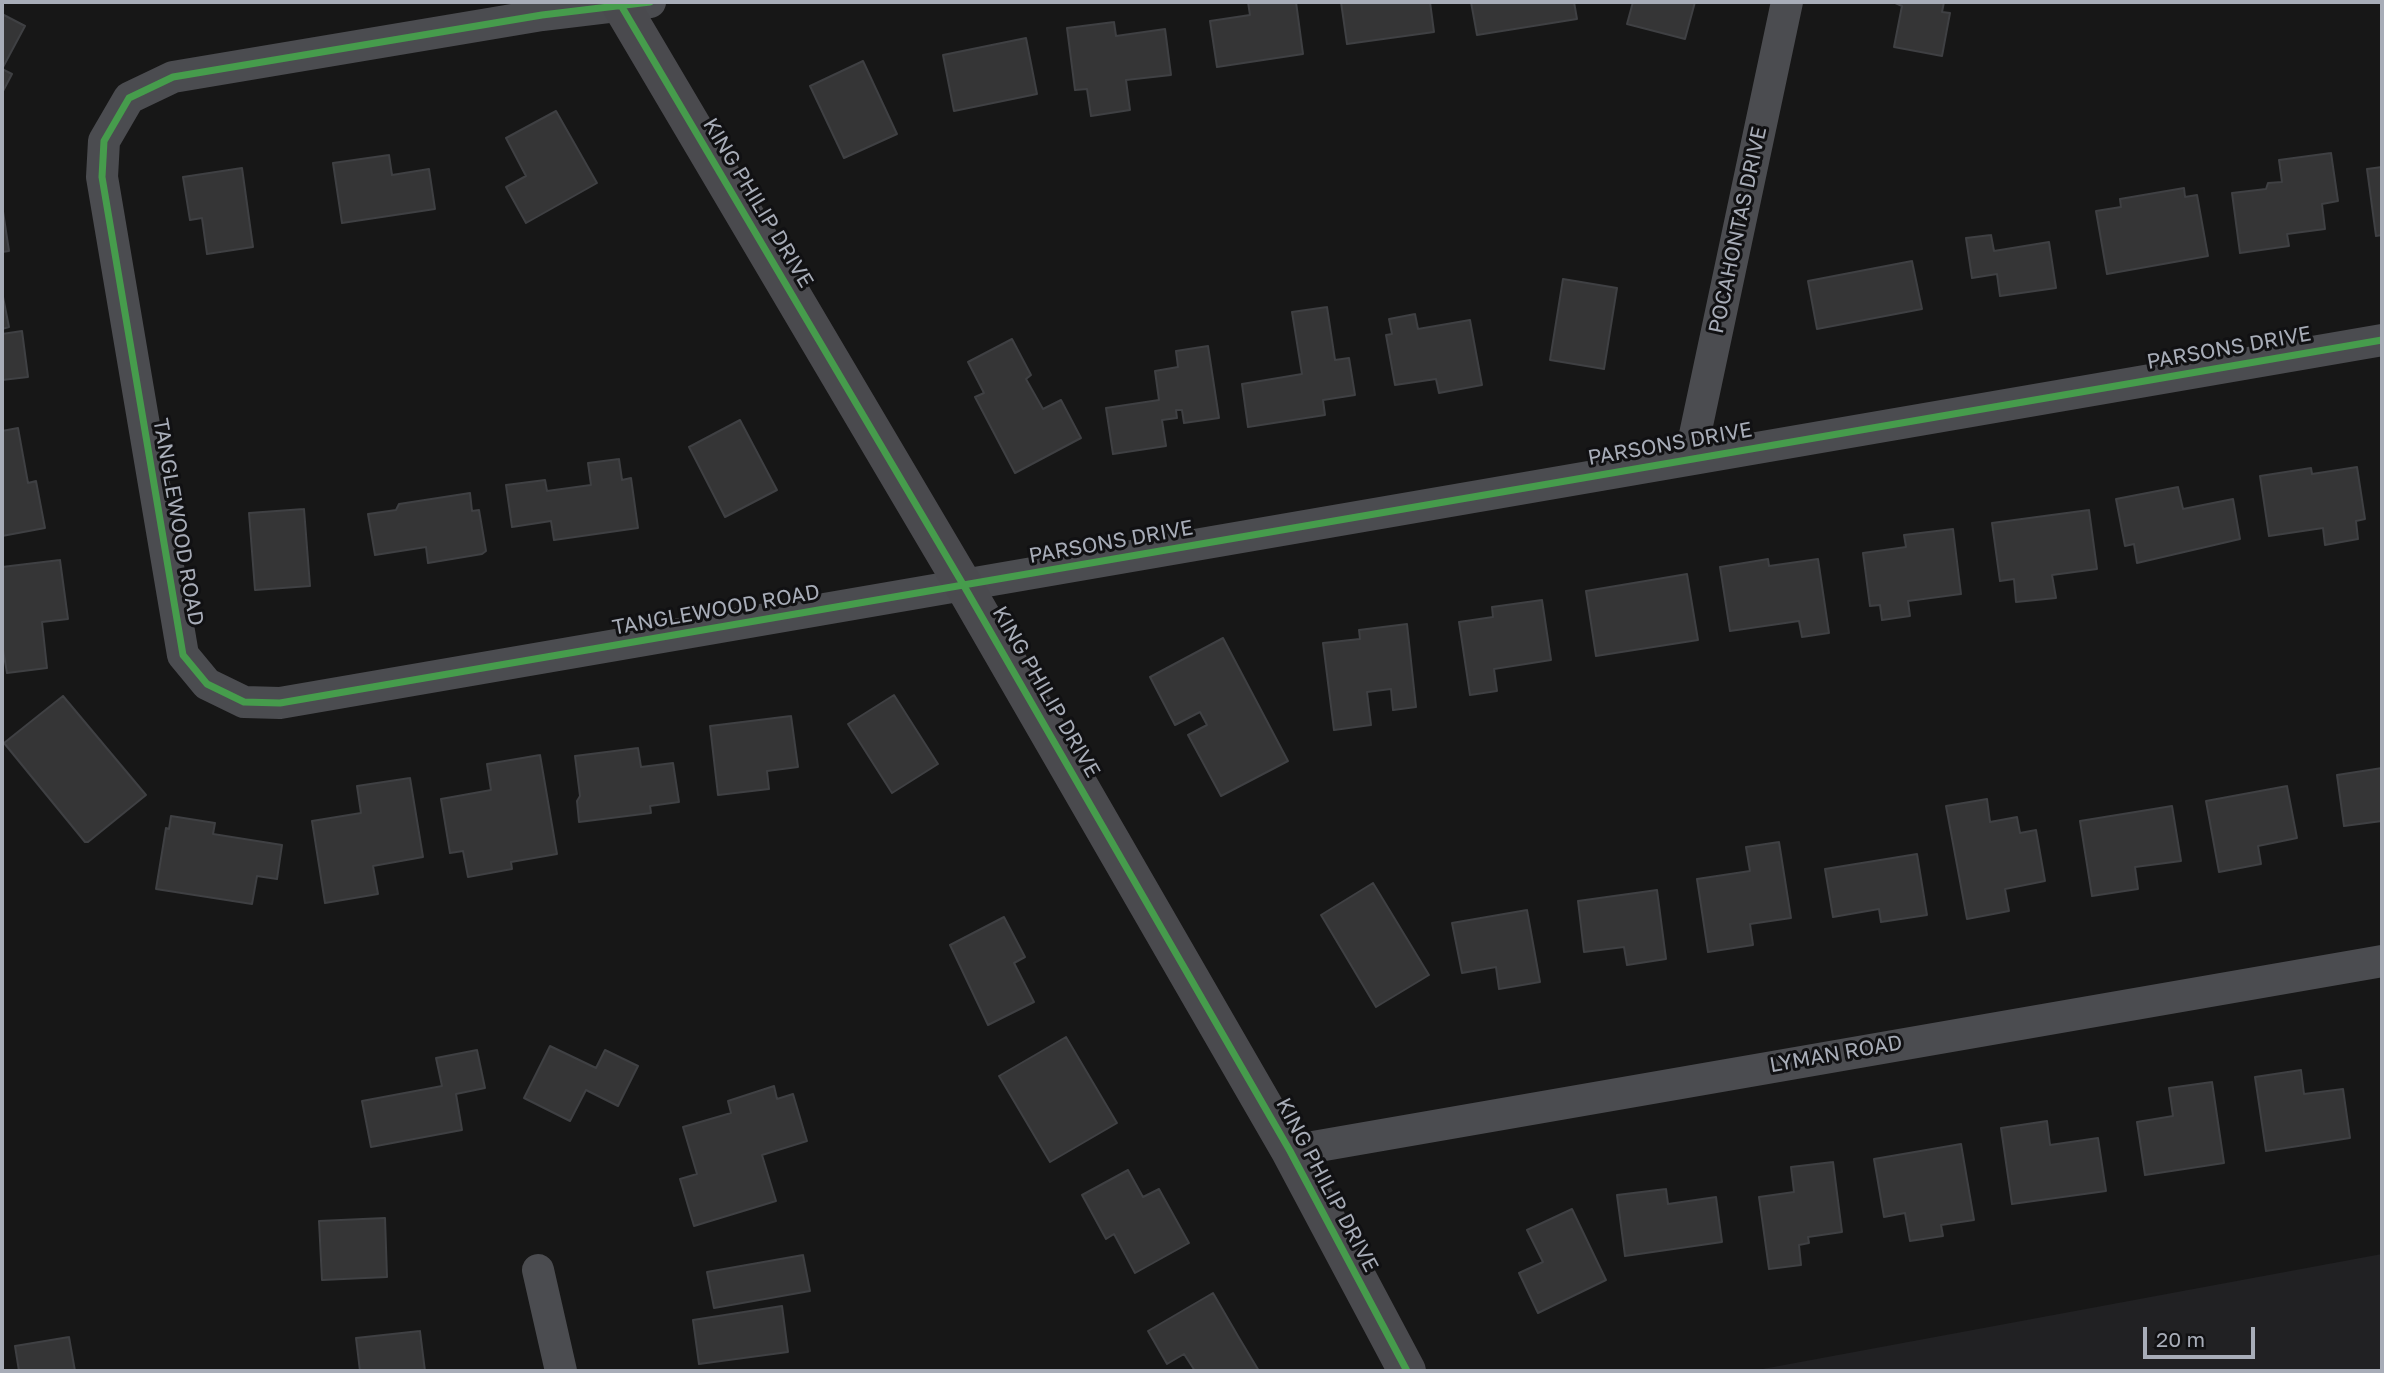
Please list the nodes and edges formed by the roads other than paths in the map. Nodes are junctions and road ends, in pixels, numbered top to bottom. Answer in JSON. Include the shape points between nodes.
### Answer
{"nodes":[{"id":1,"x":1787,"y":2,"type":"edge"},
{"id":2,"x":630,"y":3,"type":"edge"},
{"id":3,"x":2382,"y":340,"type":"edge"},
{"id":4,"x":1690,"y":458,"type":"junction"},
{"id":5,"x":964,"y":586,"type":"junction"},
{"id":6,"x":2382,"y":961,"type":"edge"},
{"id":7,"x":1290,"y":1151,"type":"junction"},
{"id":8,"x":538,"y":1270,"type":"dead end"},
{"id":9,"x":561,"y":1371,"type":"edge"},
{"id":10,"x":1406,"y":1371,"type":"edge"}],
"edges":[{"from":1,"to":4,"type":"street","name":"POCAHONTAS DRIVE"},
{"from":2,"to":5,"type":"street","name":"KING PHILIP DRIVE"},
{"from":2,"to":5,"type":"street","name":"TANGLEWOOD ROAD","via":[[173,77],[129,98],[104,141],[102,177],[183,655],[207,684],[244,702],[280,703]]},
{"from":3,"to":4,"type":"street","name":"PARSONS DRIVE"},
{"from":4,"to":5,"type":"street","name":"PARSONS DRIVE"},
{"from":5,"to":7,"type":"street","name":"KING PHILIP DRIVE"},
{"from":6,"to":7,"type":"street","name":"LYMAN ROAD"},
{"from":7,"to":10,"type":"street","name":"KING PHILIP DRIVE"},
{"from":8,"to":9,"type":"street"}]}
